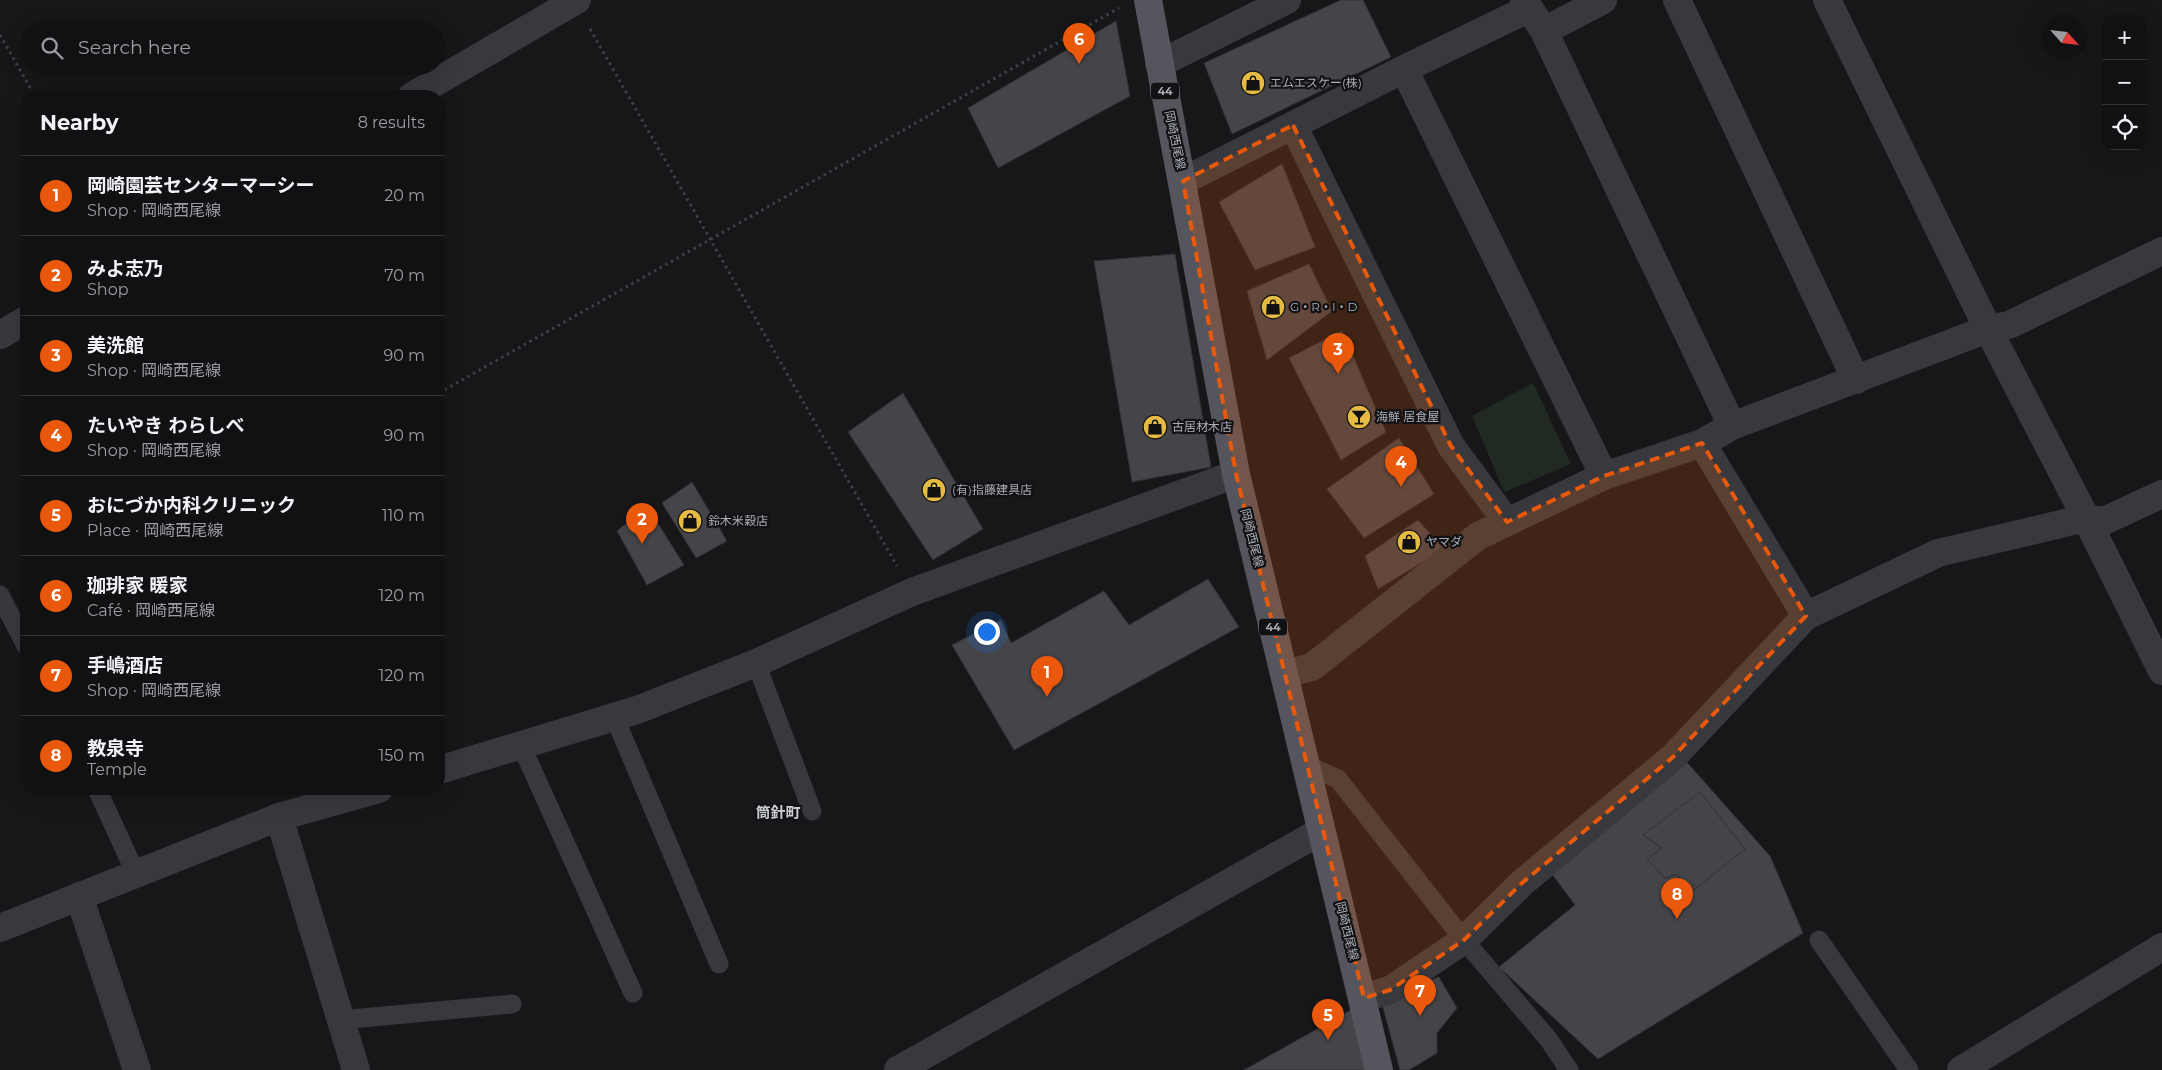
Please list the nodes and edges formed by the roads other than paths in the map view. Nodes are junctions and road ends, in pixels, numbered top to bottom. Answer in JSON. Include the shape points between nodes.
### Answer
{"nodes":[{"id":1,"x":1287,"y":0,"type":"edge"},
{"id":2,"x":1603,"y":0,"type":"edge"},
{"id":3,"x":1677,"y":0,"type":"edge"},
{"id":4,"x":1827,"y":0,"type":"edge"},
{"id":5,"x":576,"y":1,"type":"edge"},
{"id":6,"x":1136,"y":2,"type":"edge"},
{"id":7,"x":1526,"y":4,"type":"edge"},
{"id":8,"x":1544,"y":31,"type":"junction"},
{"id":9,"x":1159,"y":64,"type":"junction"},
{"id":10,"x":1404,"y":68,"type":"junction"},
{"id":11,"x":422,"y":90,"type":"edge"},
{"id":12,"x":1293,"y":125,"type":"junction"},
{"id":13,"x":1183,"y":182,"type":"junction"},
{"id":14,"x":2162,"y":251,"type":"edge"},
{"id":15,"x":20,"y":323,"type":"edge"},
{"id":16,"x":1988,"y":329,"type":"junction"},
{"id":17,"x":0,"y":335,"type":"edge"},
{"id":18,"x":1856,"y":380,"type":"junction"},
{"id":19,"x":1732,"y":426,"type":"junction"},
{"id":20,"x":1702,"y":443,"type":"junction"},
{"id":21,"x":1236,"y":474,"type":"junction"},
{"id":22,"x":1604,"y":476,"type":"junction"},
{"id":23,"x":2162,"y":494,"type":"edge"},
{"id":24,"x":2086,"y":518,"type":"junction"},
{"id":25,"x":1507,"y":522,"type":"junction"},
{"id":26,"x":0,"y":595,"type":"edge"},
{"id":27,"x":1806,"y":616,"type":"junction"},
{"id":28,"x":20,"y":634,"type":"edge"},
{"id":29,"x":756,"y":663,"type":"junction"},
{"id":30,"x":2162,"y":671,"type":"edge"},
{"id":31,"x":1285,"y":674,"type":"junction"},
{"id":32,"x":614,"y":716,"type":"junction"},
{"id":33,"x":521,"y":745,"type":"junction"},
{"id":34,"x":1307,"y":765,"type":"junction"},
{"id":35,"x":445,"y":768,"type":"edge"},
{"id":36,"x":100,"y":795,"type":"edge"},
{"id":37,"x":358,"y":795,"type":"edge"},
{"id":38,"x":812,"y":811,"type":"dead end"},
{"id":39,"x":279,"y":817,"type":"junction"},
{"id":40,"x":1321,"y":832,"type":"junction"},
{"id":41,"x":136,"y":874,"type":"junction"},
{"id":42,"x":79,"y":896,"type":"junction"},
{"id":43,"x":0,"y":928,"type":"edge"},
{"id":44,"x":1464,"y":940,"type":"junction"},
{"id":45,"x":1819,"y":940,"type":"dead end"},
{"id":46,"x":2162,"y":947,"type":"edge"},
{"id":47,"x":719,"y":964,"type":"dead end"},
{"id":48,"x":633,"y":992,"type":"dead end"},
{"id":49,"x":1364,"y":998,"type":"junction"},
{"id":50,"x":512,"y":1004,"type":"dead end"},
{"id":51,"x":340,"y":1020,"type":"junction"},
{"id":52,"x":137,"y":1070,"type":"edge"},
{"id":53,"x":356,"y":1070,"type":"edge"},
{"id":54,"x":898,"y":1070,"type":"edge"},
{"id":55,"x":1379,"y":1070,"type":"edge"},
{"id":56,"x":1569,"y":1070,"type":"edge"},
{"id":57,"x":1909,"y":1070,"type":"edge"},
{"id":58,"x":1961,"y":1070,"type":"edge"}],
"edges":[{"from":1,"to":9,"type":"street"},
{"from":2,"to":8,"type":"street"},
{"from":3,"to":18,"type":"street"},
{"from":4,"to":16,"type":"street"},
{"from":5,"to":11,"type":"street"},
{"from":6,"to":9,"type":"main road","name":"岡崎西尾線","number":"44"},
{"from":7,"to":8,"type":"street"},
{"from":7,"to":10,"type":"street"},
{"from":8,"to":19,"type":"street"},
{"from":9,"to":13,"type":"main road","name":"岡崎西尾線","number":"44"},
{"from":10,"to":12,"type":"street"},
{"from":10,"to":22,"type":"street"},
{"from":12,"to":13,"type":"street"},
{"from":12,"to":25,"type":"street","via":[[1451,446]]},
{"from":13,"to":21,"type":"main road","name":"岡崎西尾線","number":"44"},
{"from":14,"to":16,"type":"street","via":[[2008,325]]},
{"from":15,"to":17,"type":"street"},
{"from":16,"to":18,"type":"street"},
{"from":16,"to":24,"type":"street"},
{"from":18,"to":19,"type":"street"},
{"from":19,"to":20,"type":"street"},
{"from":20,"to":22,"type":"street"},
{"from":20,"to":27,"type":"street"},
{"from":21,"to":29,"type":"street","via":[[912,592]]},
{"from":21,"to":31,"type":"main road","name":"岡崎西尾線","number":"44"},
{"from":22,"to":25,"type":"street"},
{"from":23,"to":24,"type":"street","via":[[2104,521]]},
{"from":24,"to":27,"type":"street","via":[[1938,553]]},
{"from":24,"to":30,"type":"street"},
{"from":25,"to":31,"type":"street","via":[[1478,536],[1312,667]]},
{"from":26,"to":28,"type":"lane"},
{"from":27,"to":44,"type":"street","via":[[1672,758],[1522,883]]},
{"from":29,"to":32,"type":"street"},
{"from":29,"to":38,"type":"lane"},
{"from":31,"to":34,"type":"main road","name":"岡崎西尾線","number":"44"},
{"from":32,"to":33,"type":"street"},
{"from":32,"to":47,"type":"lane"},
{"from":33,"to":35,"type":"street"},
{"from":33,"to":48,"type":"lane"},
{"from":34,"to":40,"type":"main road","name":"岡崎西尾線","number":"44"},
{"from":34,"to":44,"type":"lane","via":[[1338,779]]},
{"from":36,"to":41,"type":"lane"},
{"from":37,"to":39,"type":"street"},
{"from":39,"to":41,"type":"street"},
{"from":39,"to":51,"type":"street"},
{"from":40,"to":49,"type":"main road","name":"岡崎西尾線","number":"44"},
{"from":40,"to":54,"type":"street"},
{"from":41,"to":42,"type":"street"},
{"from":42,"to":43,"type":"street"},
{"from":42,"to":52,"type":"street"},
{"from":44,"to":49,"type":"street","via":[[1390,990]]},
{"from":44,"to":56,"type":"lane","via":[[1549,1040]]},
{"from":45,"to":57,"type":"lane"},
{"from":46,"to":58,"type":"street"},
{"from":49,"to":55,"type":"main road","name":"岡崎西尾線","number":"44"},
{"from":50,"to":51,"type":"lane"},
{"from":51,"to":53,"type":"street"}]}
